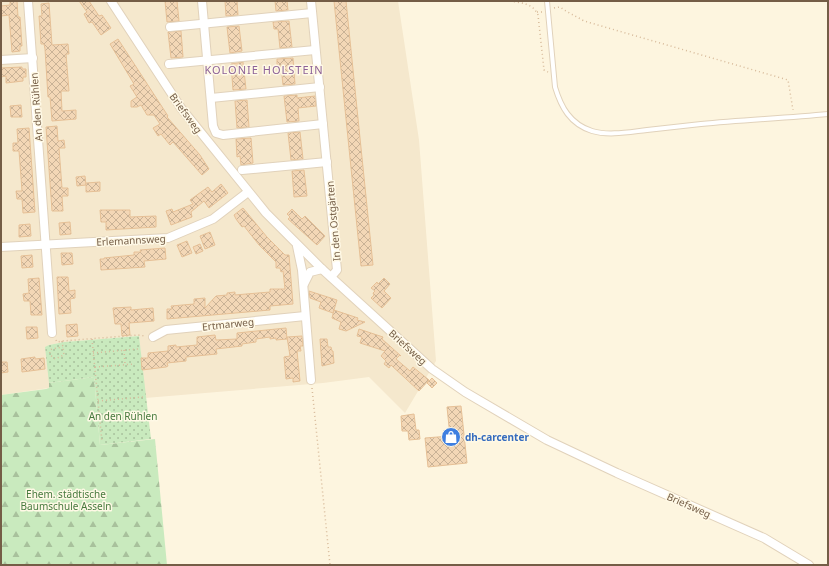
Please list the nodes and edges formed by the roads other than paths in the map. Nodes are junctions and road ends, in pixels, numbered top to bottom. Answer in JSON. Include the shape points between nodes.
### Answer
{"nodes":[{"id":1,"x":28,"y":1,"type":"edge"},
{"id":2,"x":111,"y":1,"type":"edge"},
{"id":3,"x":202,"y":1,"type":"edge"},
{"id":4,"x":310,"y":1,"type":"edge"},
{"id":5,"x":548,"y":1,"type":"edge"},
{"id":6,"x":312,"y":13,"type":"junction"},
{"id":7,"x":204,"y":24,"type":"junction"},
{"id":8,"x":170,"y":27,"type":"dead end"},
{"id":9,"x":315,"y":50,"type":"junction"},
{"id":10,"x":33,"y":58,"type":"junction"},
{"id":11,"x":1,"y":60,"type":"edge"},
{"id":12,"x":207,"y":61,"type":"junction"},
{"id":13,"x":169,"y":64,"type":"dead end"},
{"id":14,"x":320,"y":87,"type":"junction"},
{"id":15,"x":211,"y":98,"type":"junction"},
{"id":16,"x":828,"y":114,"type":"edge"},
{"id":17,"x":323,"y":124,"type":"junction"},
{"id":18,"x":327,"y":162,"type":"junction"},
{"id":19,"x":242,"y":170,"type":"dead end"},
{"id":20,"x":248,"y":192,"type":"junction"},
{"id":21,"x":296,"y":243,"type":"junction"},
{"id":22,"x":45,"y":244,"type":"junction"},
{"id":23,"x":1,"y":247,"type":"edge"},
{"id":24,"x":322,"y":269,"type":"junction"},
{"id":25,"x":331,"y":277,"type":"junction"},
{"id":26,"x":304,"y":284,"type":"junction"},
{"id":27,"x":305,"y":316,"type":"junction"},
{"id":28,"x":52,"y":335,"type":"road end"},
{"id":29,"x":153,"y":337,"type":"road end"},
{"id":30,"x":311,"y":380,"type":"road end"},
{"id":31,"x":809,"y":565,"type":"edge"}],
"edges":[{"from":1,"to":10,"type":"street","name":"An den Rühlen"},
{"from":2,"to":20,"type":"street","name":"Briefsweg","via":[[181,108]]},
{"from":3,"to":7,"type":"street"},
{"from":4,"to":6,"type":"street","name":"In den Ostgärten"},
{"from":5,"to":16,"type":"lane","via":[[555,86],[559,99],[572,120],[593,131],[627,132]]},
{"from":6,"to":7,"type":"street"},
{"from":6,"to":9,"type":"street","name":"In den Ostgärten"},
{"from":7,"to":8,"type":"street"},
{"from":7,"to":12,"type":"street"},
{"from":9,"to":12,"type":"street"},
{"from":9,"to":14,"type":"street","name":"In den Ostgärten"},
{"from":10,"to":11,"type":"street"},
{"from":10,"to":22,"type":"street","name":"An den Rühlen"},
{"from":12,"to":13,"type":"street"},
{"from":12,"to":15,"type":"street"},
{"from":14,"to":15,"type":"street"},
{"from":14,"to":17,"type":"street","name":"In den Ostgärten"},
{"from":15,"to":17,"type":"street","via":[[213,126],[216,133],[223,135]]},
{"from":17,"to":18,"type":"street","name":"In den Ostgärten"},
{"from":18,"to":19,"type":"street"},
{"from":18,"to":25,"type":"street","name":"In den Ostgärten","via":[[337,270]]},
{"from":20,"to":21,"type":"street","name":"Briefsweg"},
{"from":20,"to":22,"type":"street","name":"Erlemannsweg","via":[[213,219],[168,238]]},
{"from":21,"to":24,"type":"street","name":"Briefsweg"},
{"from":21,"to":26,"type":"street"},
{"from":22,"to":23,"type":"street","name":"Erlemannsweg"},
{"from":22,"to":28,"type":"street","name":"An den Rühlen"},
{"from":24,"to":25,"type":"street","name":"Briefsweg"},
{"from":24,"to":26,"type":"street","via":[[310,272]]},
{"from":25,"to":31,"type":"street","name":"Briefsweg","via":[[432,369],[482,403],[570,450],[764,538]]},
{"from":26,"to":27,"type":"street"},
{"from":27,"to":29,"type":"street","name":"Ertmarweg","via":[[166,330]]},
{"from":27,"to":30,"type":"street"}]}
